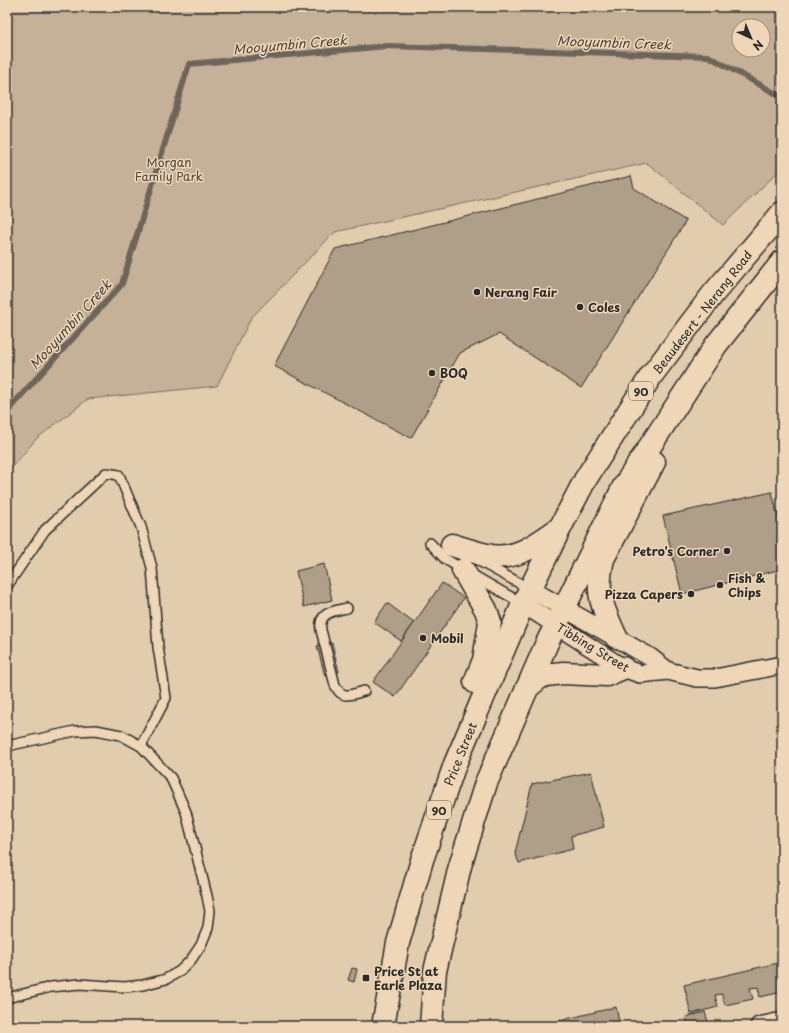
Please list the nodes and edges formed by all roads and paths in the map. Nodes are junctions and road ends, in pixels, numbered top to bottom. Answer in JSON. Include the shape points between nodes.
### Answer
{"nodes":[{"id":1,"x":782,"y":212,"type":"edge"},
{"id":2,"x":782,"y":262,"type":"edge"},
{"id":3,"x":716,"y":345,"type":"junction"},
{"id":4,"x":560,"y":528,"type":"junction"},
{"id":5,"x":452,"y":545,"type":"junction"},
{"id":6,"x":463,"y":570,"type":"junction"},
{"id":7,"x":7,"y":586,"type":"edge"},
{"id":8,"x":527,"y":597,"type":"junction"},
{"id":9,"x":347,"y":608,"type":"dead end"},
{"id":10,"x":560,"y":616,"type":"junction"},
{"id":11,"x":616,"y":637,"type":"junction"},
{"id":12,"x":782,"y":665,"type":"edge"},
{"id":13,"x":623,"y":668,"type":"junction"},
{"id":14,"x":668,"y":671,"type":"junction"},
{"id":15,"x":527,"y":688,"type":"junction"},
{"id":16,"x":364,"y":692,"type":"dead end"},
{"id":17,"x":7,"y":746,"type":"edge"},
{"id":18,"x":141,"y":746,"type":"junction"},
{"id":19,"x":455,"y":764,"type":"junction"},
{"id":20,"x":7,"y":998,"type":"edge"},
{"id":21,"x":782,"y":1021,"type":"edge"},
{"id":22,"x":383,"y":1026,"type":"edge"},
{"id":23,"x":431,"y":1026,"type":"edge"},
{"id":24,"x":759,"y":1026,"type":"edge"}],
"edges":[{"from":1,"to":4,"type":"main road","name":"Beaudesert - Nerang Road","number":"90","via":[[713,294],[651,376],[585,480]]},
{"from":2,"to":3,"type":"main road"},
{"from":3,"to":10,"type":"main road","via":[[624,486]]},
{"from":3,"to":11,"type":"main road","via":[[603,560],[600,600]]},
{"from":4,"to":5,"type":"main road","via":[[527,550],[507,556],[492,556]]},
{"from":4,"to":8,"type":"main road","name":"Beaudesert - Nerang Road","number":"90"},
{"from":5,"to":6,"type":"lane","via":[[430,543],[445,559]]},
{"from":5,"to":8,"type":"lane"},
{"from":6,"to":8,"type":"lane"},
{"from":6,"to":19,"type":"main road","via":[[490,622],[484,660],[460,714]]},
{"from":7,"to":18,"type":"lane","via":[[44,530],[106,473],[119,475],[141,527],[152,568],[158,647],[166,698]]},
{"from":8,"to":10,"type":"street","name":"Tibbing Street"},
{"from":8,"to":19,"type":"main road","name":"Price Street","number":"90"},
{"from":9,"to":16,"type":"lane","via":[[327,613],[320,624],[321,630],[337,690],[346,696]]},
{"from":10,"to":11,"type":"street","name":"Tibbing Street"},
{"from":10,"to":13,"type":"street","name":"Tibbing Street","via":[[581,642]]},
{"from":10,"to":15,"type":"main road"},
{"from":11,"to":14,"type":"street","name":"Tibbing Street"},
{"from":12,"to":14,"type":"street","name":"Tibbing Street","via":[[715,678],[697,678]]},
{"from":13,"to":14,"type":"street","name":"Tibbing Street","via":[[640,674]]},
{"from":13,"to":15,"type":"main road","via":[[607,675],[546,674]]},
{"from":15,"to":23,"type":"main road","via":[[486,783],[460,866],[435,971]]},
{"from":17,"to":18,"type":"lane","via":[[75,731],[96,730],[121,735]]},
{"from":18,"to":20,"type":"lane","via":[[171,778],[186,812],[210,911],[208,928],[201,945],[180,971],[166,979],[124,987],[79,984]]},
{"from":19,"to":22,"type":"main road","name":"Price Street","number":"90","via":[[422,860],[398,943]]},
{"from":21,"to":24,"type":"street"}]}
